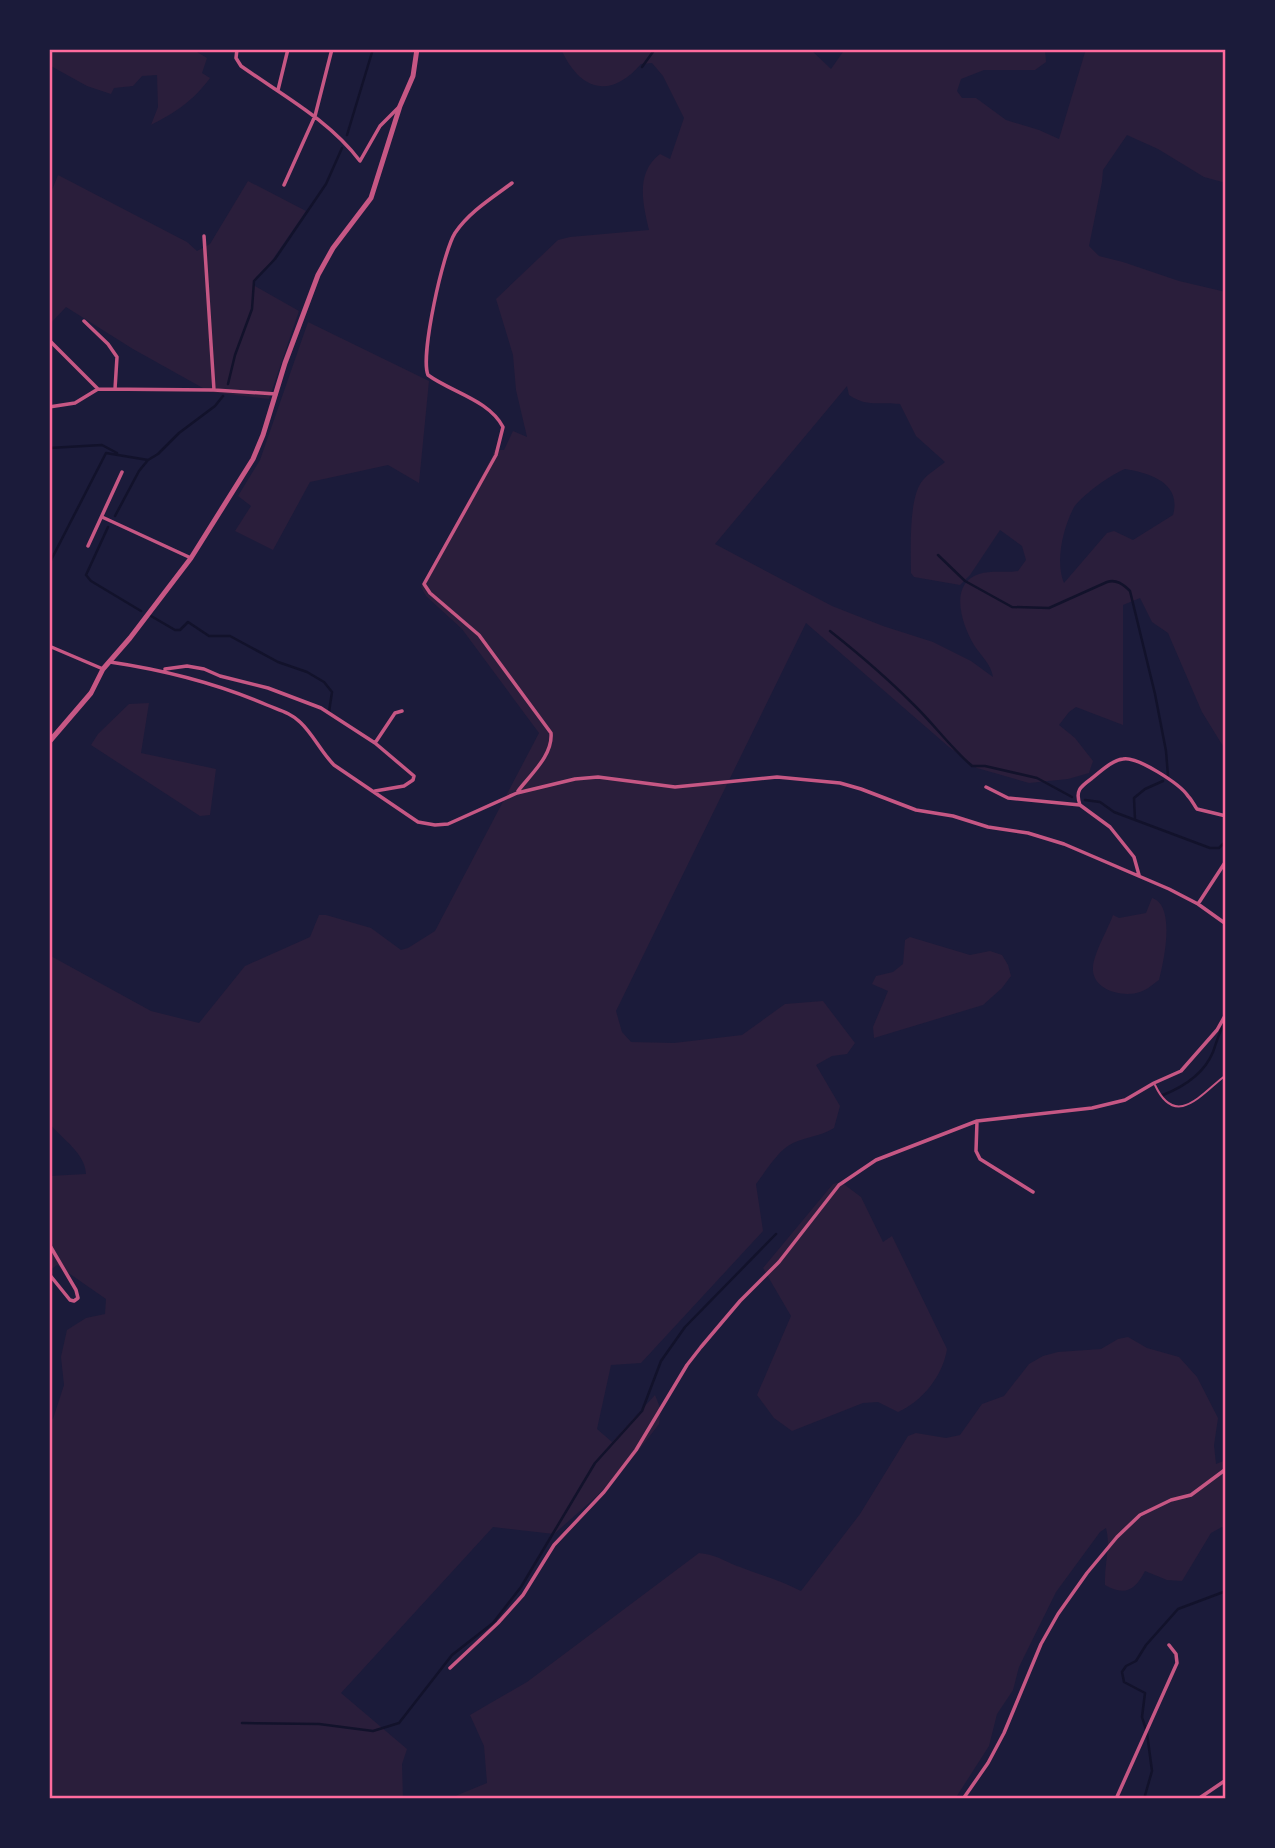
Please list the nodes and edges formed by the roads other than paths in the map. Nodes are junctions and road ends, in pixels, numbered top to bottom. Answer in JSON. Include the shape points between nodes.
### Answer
{"nodes":[{"id":1,"x":237,"y":49,"type":"edge"},
{"id":2,"x":288,"y":49,"type":"edge"},
{"id":3,"x":332,"y":49,"type":"edge"},
{"id":4,"x":416,"y":49,"type":"edge"},
{"id":5,"x":278,"y":90,"type":"junction"},
{"id":6,"x":400,"y":106,"type":"junction"},
{"id":7,"x":315,"y":116,"type":"junction"},
{"id":8,"x":512,"y":183,"type":"dead end"},
{"id":9,"x":284,"y":185,"type":"dead end"},
{"id":10,"x":204,"y":236,"type":"dead end"},
{"id":11,"x":84,"y":321,"type":"dead end"},
{"id":12,"x":49,"y":340,"type":"edge"},
{"id":13,"x":97,"y":389,"type":"junction"},
{"id":14,"x":115,"y":389,"type":"junction"},
{"id":15,"x":214,"y":390,"type":"junction"},
{"id":16,"x":276,"y":394,"type":"junction"},
{"id":17,"x":49,"y":407,"type":"edge"},
{"id":18,"x":122,"y":472,"type":"dead end"},
{"id":19,"x":102,"y":517,"type":"junction"},
{"id":20,"x":88,"y":546,"type":"dead end"},
{"id":21,"x":191,"y":558,"type":"junction"},
{"id":22,"x":49,"y":646,"type":"edge"},
{"id":23,"x":110,"y":662,"type":"junction"},
{"id":24,"x":103,"y":669,"type":"junction"},
{"id":25,"x":161,"y":670,"type":"junction"},
{"id":26,"x":402,"y":711,"type":"dead end"},
{"id":27,"x":49,"y":742,"type":"edge"},
{"id":28,"x":375,"y":743,"type":"junction"},
{"id":29,"x":986,"y":787,"type":"dead end"},
{"id":30,"x":375,"y":791,"type":"junction"},
{"id":31,"x":517,"y":793,"type":"junction"},
{"id":32,"x":1080,"y":805,"type":"junction"},
{"id":33,"x":1226,"y":816,"type":"edge"},
{"id":34,"x":1226,"y":861,"type":"edge"},
{"id":35,"x":1139,"y":875,"type":"junction"},
{"id":36,"x":1198,"y":904,"type":"junction"},
{"id":37,"x":1226,"y":924,"type":"edge"},
{"id":38,"x":1226,"y":1014,"type":"edge"},
{"id":39,"x":1226,"y":1075,"type":"edge"},
{"id":40,"x":1154,"y":1083,"type":"junction"},
{"id":41,"x":977,"y":1121,"type":"junction"},
{"id":42,"x":1033,"y":1192,"type":"dead end"},
{"id":43,"x":49,"y":1244,"type":"edge"},
{"id":44,"x":49,"y":1274,"type":"edge"},
{"id":45,"x":1226,"y":1469,"type":"edge"},
{"id":46,"x":1169,"y":1645,"type":"dead end"},
{"id":47,"x":450,"y":1668,"type":"dead end"},
{"id":48,"x":1226,"y":1780,"type":"edge"},
{"id":49,"x":963,"y":1799,"type":"edge"},
{"id":50,"x":1116,"y":1799,"type":"edge"},
{"id":51,"x":1198,"y":1799,"type":"edge"}],
"edges":[{"from":1,"to":5,"type":"street","via":[[241,66]]},
{"from":2,"to":5,"type":"street"},
{"from":3,"to":7,"type":"street"},
{"from":4,"to":6,"type":"street","via":[[413,76]]},
{"from":5,"to":7,"type":"street"},
{"from":6,"to":7,"type":"street","via":[[380,125],[360,161]]},
{"from":6,"to":16,"type":"street","via":[[372,198],[318,275]]},
{"from":7,"to":9,"type":"street"},
{"from":8,"to":31,"type":"street","via":[[455,232],[429,328],[428,375],[483,407],[503,427],[496,455],[424,584],[479,635],[551,733],[548,752]]},
{"from":10,"to":15,"type":"street"},
{"from":11,"to":14,"type":"street","via":[[117,357]]},
{"from":12,"to":13,"type":"street"},
{"from":13,"to":14,"type":"street"},
{"from":13,"to":17,"type":"street","via":[[75,403]]},
{"from":14,"to":15,"type":"street"},
{"from":15,"to":16,"type":"street"},
{"from":16,"to":21,"type":"street","via":[[253,459]]},
{"from":18,"to":19,"type":"street"},
{"from":19,"to":20,"type":"street"},
{"from":19,"to":21,"type":"street"},
{"from":21,"to":23,"type":"street"},
{"from":22,"to":24,"type":"street"},
{"from":23,"to":24,"type":"street"},
{"from":23,"to":25,"type":"street"},
{"from":24,"to":27,"type":"street","via":[[92,693]]},
{"from":25,"to":28,"type":"street","via":[[187,666],[268,688],[321,708]]},
{"from":25,"to":30,"type":"street","via":[[290,714],[334,765]]},
{"from":26,"to":28,"type":"street","via":[[395,713]]},
{"from":28,"to":30,"type":"street","via":[[414,776],[404,786]]},
{"from":29,"to":32,"type":"street","via":[[1007,798]]},
{"from":30,"to":31,"type":"street","via":[[418,822],[435,825],[448,824]]},
{"from":31,"to":35,"type":"street","via":[[586,778],[675,787],[777,777],[840,783],[916,810],[1064,844]]},
{"from":32,"to":33,"type":"street","via":[[1079,788],[1112,763],[1128,758],[1147,765],[1179,788],[1197,809]]},
{"from":32,"to":35,"type":"street","via":[[1110,827],[1134,857]]},
{"from":34,"to":36,"type":"street"},
{"from":35,"to":36,"type":"street"},
{"from":36,"to":37,"type":"street"},
{"from":38,"to":40,"type":"street","via":[[1181,1071]]},
{"from":39,"to":40,"type":"lane","via":[[1199,1100],[1172,1107]]},
{"from":40,"to":41,"type":"street","via":[[1125,1100],[1092,1108]]},
{"from":41,"to":42,"type":"street","via":[[980,1159]]},
{"from":41,"to":47,"type":"street","via":[[876,1160],[839,1185],[779,1262],[687,1365],[636,1450],[554,1545],[523,1595]]},
{"from":43,"to":44,"type":"street","via":[[78,1298],[71,1300]]},
{"from":45,"to":49,"type":"street","via":[[1191,1495],[1140,1515],[1087,1573],[1041,1644],[1004,1733]]},
{"from":46,"to":50,"type":"street","via":[[1177,1663]]},
{"from":48,"to":51,"type":"street"}]}
